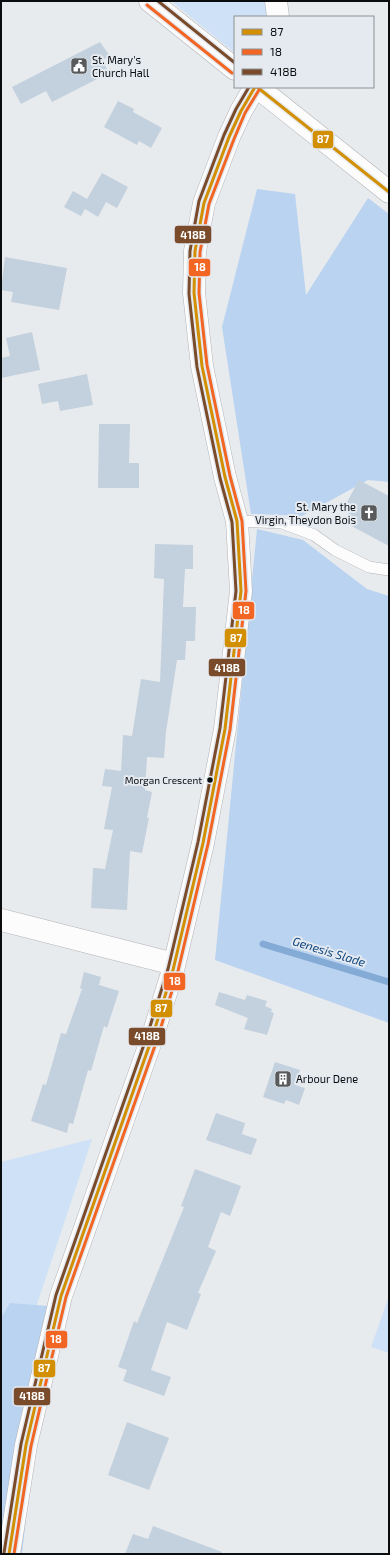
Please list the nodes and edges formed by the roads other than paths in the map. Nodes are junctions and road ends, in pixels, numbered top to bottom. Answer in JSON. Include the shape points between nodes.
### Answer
{"nodes":[{"id":1,"x":150,"y":1,"type":"edge"},
{"id":2,"x":276,"y":1,"type":"edge"},
{"id":3,"x":278,"y":16,"type":"edge"},
{"id":4,"x":234,"y":68,"type":"edge"},
{"id":5,"x":255,"y":88,"type":"edge"},
{"id":6,"x":257,"y":88,"type":"edge"},
{"id":7,"x":389,"y":192,"type":"edge"},
{"id":8,"x":237,"y":521,"type":"junction"},
{"id":9,"x":389,"y":570,"type":"edge"},
{"id":10,"x":1,"y":920,"type":"edge"},
{"id":11,"x":174,"y":964,"type":"junction"},
{"id":12,"x":9,"y":1554,"type":"edge"}],
"edges":[{"from":1,"to":4,"type":"street"},
{"from":2,"to":3,"type":"street"},
{"from":5,"to":8,"type":"street","via":[[229,137],[204,203],[198,227],[195,265],[194,293],[202,366],[225,477]]},
{"from":6,"to":7,"type":"street"},
{"from":8,"to":9,"type":"lane","via":[[282,523],[314,535],[369,567]]},
{"from":8,"to":11,"type":"street","via":[[241,591],[225,729],[203,843]]},
{"from":10,"to":11,"type":"street"},
{"from":11,"to":12,"type":"street","via":[[152,1038],[61,1296],[26,1445]]}]}
